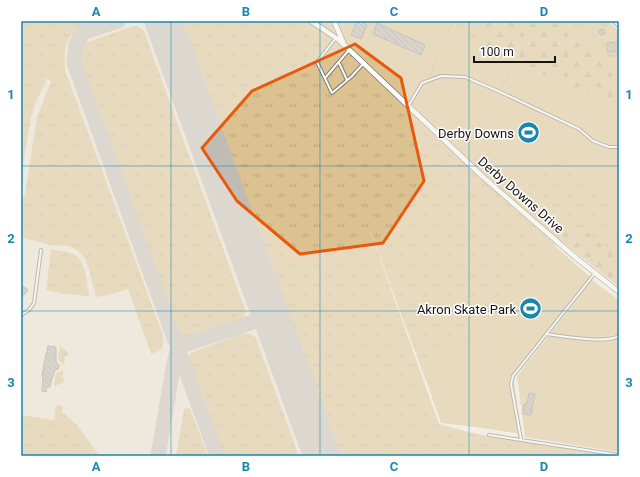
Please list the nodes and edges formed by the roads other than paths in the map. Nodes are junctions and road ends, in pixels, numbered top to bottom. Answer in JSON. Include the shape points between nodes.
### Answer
{"nodes":[{"id":1,"x":311,"y":21,"type":"edge"},
{"id":2,"x":334,"y":21,"type":"edge"},
{"id":3,"x":616,"y":21,"type":"edge"},
{"id":4,"x":619,"y":24,"type":"edge"},
{"id":5,"x":336,"y":38,"type":"junction"},
{"id":6,"x":344,"y":44,"type":"junction"},
{"id":7,"x":350,"y":50,"type":"junction"},
{"id":8,"x":338,"y":63,"type":"junction"},
{"id":9,"x":364,"y":63,"type":"junction"},
{"id":10,"x":325,"y":78,"type":"junction"},
{"id":11,"x":347,"y":80,"type":"junction"},
{"id":12,"x":408,"y":106,"type":"junction"},
{"id":13,"x":619,"y":147,"type":"edge"},
{"id":14,"x":41,"y":250,"type":"dead end"},
{"id":15,"x":595,"y":273,"type":"junction"},
{"id":16,"x":619,"y":292,"type":"edge"},
{"id":17,"x":21,"y":315,"type":"edge"},
{"id":18,"x":546,"y":334,"type":"junction"},
{"id":19,"x":619,"y":336,"type":"edge"},
{"id":20,"x":489,"y":434,"type":"dead end"},
{"id":21,"x":521,"y":440,"type":"junction"},
{"id":22,"x":619,"y":455,"type":"edge"}],
"edges":[{"from":1,"to":5,"type":"street","name":"Derby Downs Drive"},
{"from":2,"to":6,"type":"street","name":"Derby Downs Drive"},
{"from":3,"to":4,"type":"main road"},
{"from":5,"to":6,"type":"street","name":"Derby Downs Drive"},
{"from":5,"to":10,"type":"lane","via":[[318,62]]},
{"from":6,"to":7,"type":"street","name":"Derby Downs Drive"},
{"from":7,"to":8,"type":"lane"},
{"from":7,"to":9,"type":"street","name":"Derby Downs Drive"},
{"from":8,"to":10,"type":"lane"},
{"from":8,"to":11,"type":"lane"},
{"from":9,"to":11,"type":"lane"},
{"from":9,"to":12,"type":"street","name":"Derby Downs Drive"},
{"from":10,"to":11,"type":"lane","via":[[332,93]]},
{"from":12,"to":13,"type":"lane","via":[[422,83],[441,76],[465,77],[579,129],[593,141],[609,147]]},
{"from":12,"to":15,"type":"street","name":"Derby Downs Drive","via":[[508,199]]},
{"from":14,"to":17,"type":"lane","via":[[34,303]]},
{"from":15,"to":16,"type":"street","name":"Derby Downs Drive"},
{"from":15,"to":18,"type":"lane"},
{"from":18,"to":19,"type":"lane","via":[[603,340]]},
{"from":18,"to":21,"type":"lane","via":[[511,380]]},
{"from":20,"to":21,"type":"lane"},
{"from":21,"to":22,"type":"lane"}]}
